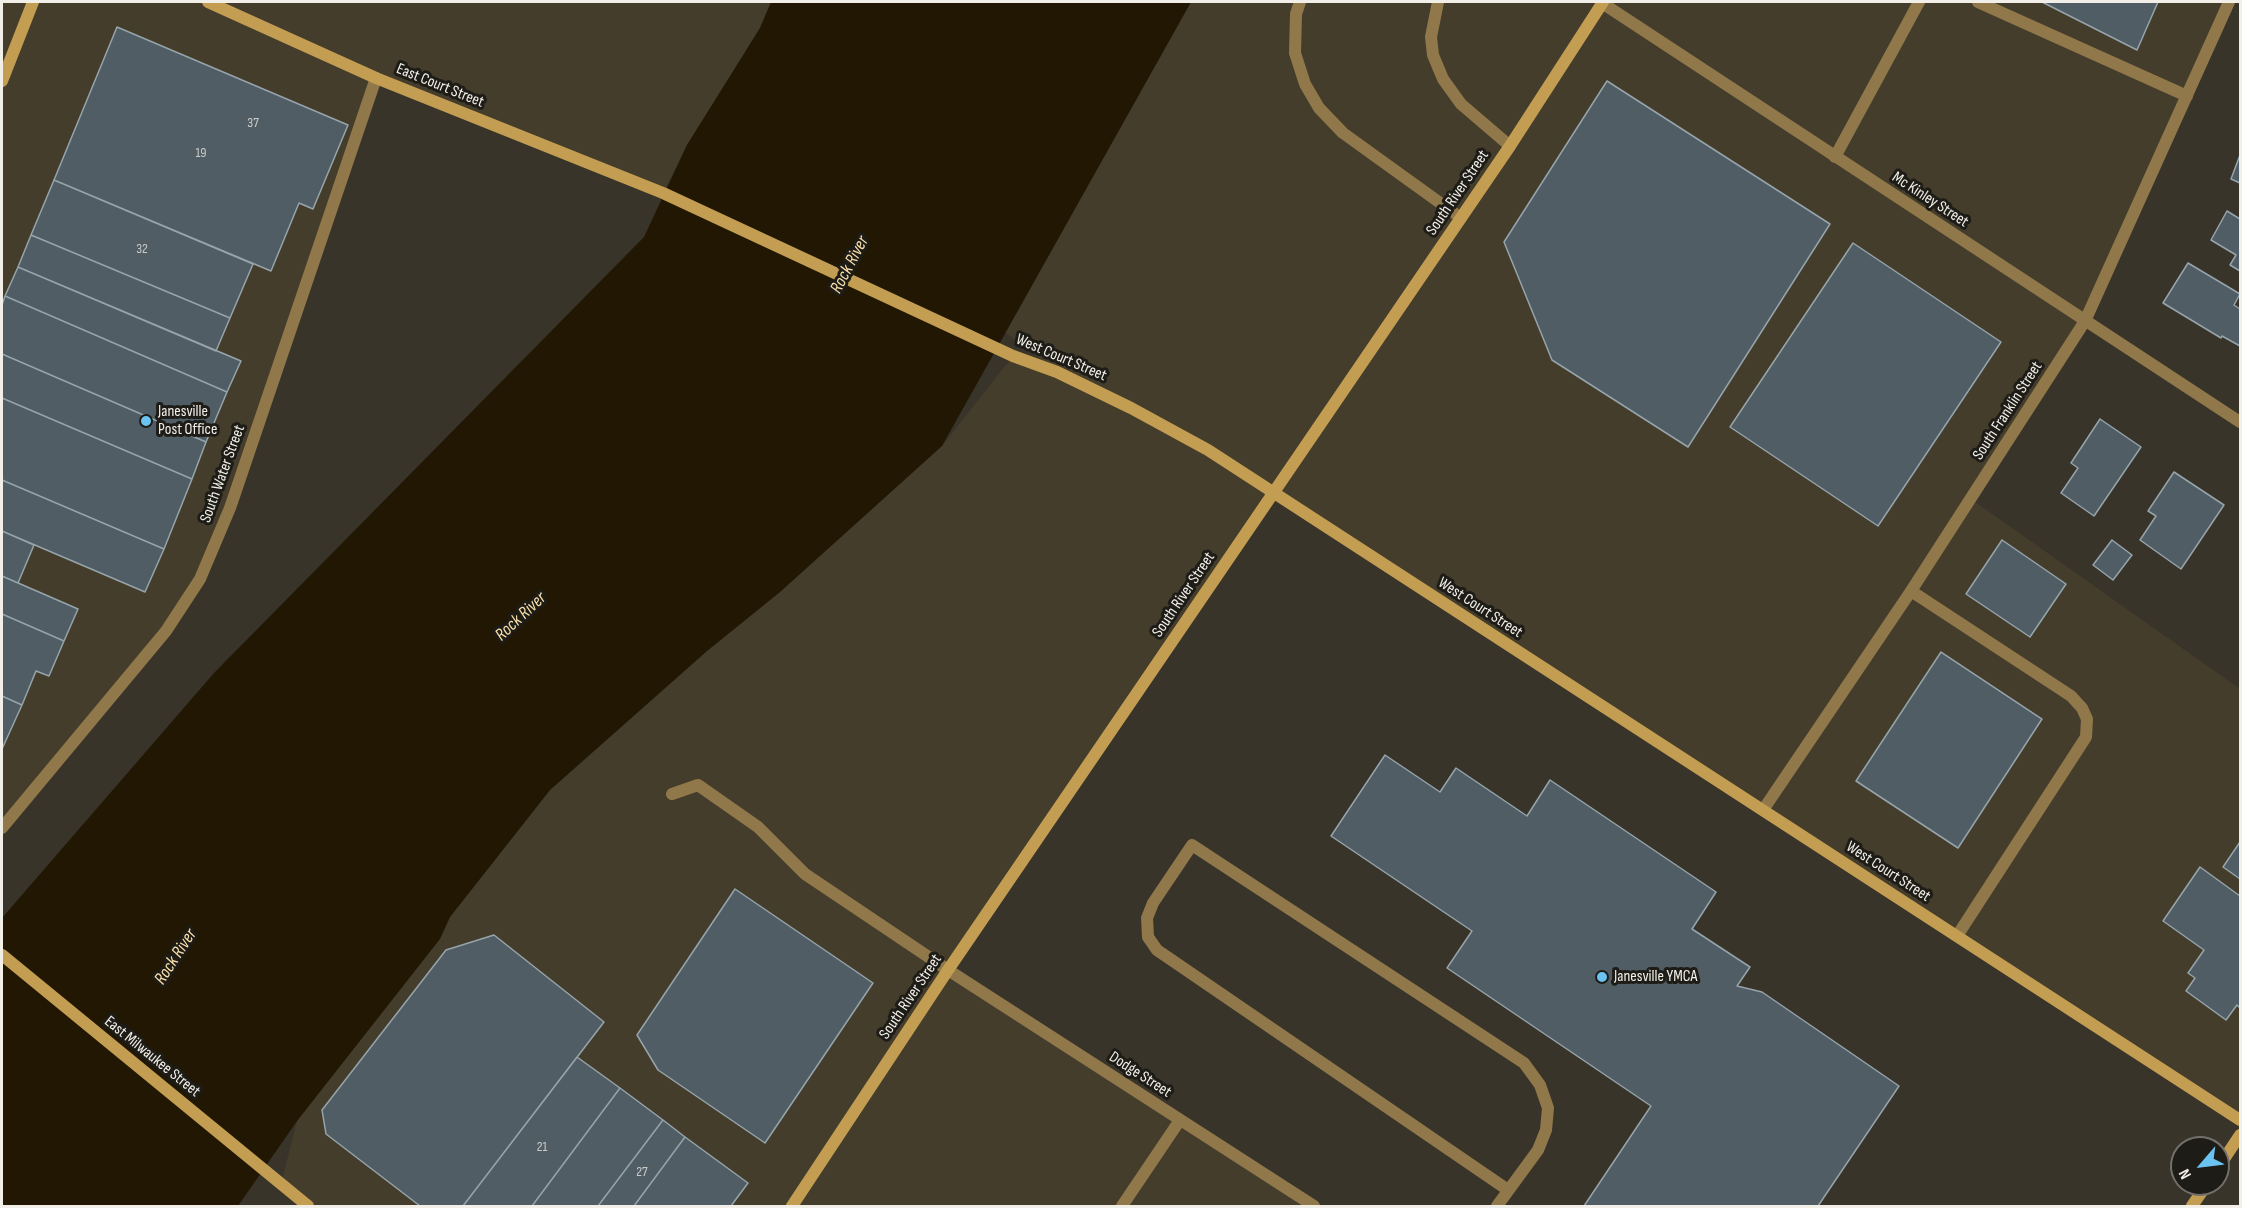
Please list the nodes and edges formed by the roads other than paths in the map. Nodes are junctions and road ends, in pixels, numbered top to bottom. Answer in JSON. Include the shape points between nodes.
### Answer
{"nodes":[{"id":1,"x":33,"y":2,"type":"edge"},
{"id":2,"x":208,"y":2,"type":"edge"},
{"id":3,"x":1300,"y":2,"type":"edge"},
{"id":4,"x":1438,"y":2,"type":"edge"},
{"id":5,"x":1603,"y":2,"type":"edge"},
{"id":6,"x":1919,"y":2,"type":"edge"},
{"id":7,"x":1977,"y":2,"type":"edge"},
{"id":8,"x":2229,"y":2,"type":"edge"},
{"id":9,"x":376,"y":78,"type":"junction"},
{"id":10,"x":2,"y":81,"type":"edge"},
{"id":11,"x":2187,"y":96,"type":"junction"},
{"id":12,"x":1510,"y":146,"type":"junction"},
{"id":13,"x":1835,"y":157,"type":"junction"},
{"id":14,"x":663,"y":193,"type":"joint"},
{"id":15,"x":1461,"y":218,"type":"junction"},
{"id":16,"x":2085,"y":321,"type":"junction"},
{"id":17,"x":2241,"y":422,"type":"edge"},
{"id":18,"x":1273,"y":494,"type":"junction"},
{"id":19,"x":1911,"y":591,"type":"junction"},
{"id":20,"x":672,"y":794,"type":"dead end"},
{"id":21,"x":1763,"y":810,"type":"junction"},
{"id":22,"x":2,"y":828,"type":"edge"},
{"id":23,"x":1957,"y":936,"type":"junction"},
{"id":24,"x":2,"y":955,"type":"edge"},
{"id":25,"x":948,"y":970,"type":"junction"},
{"id":26,"x":1180,"y":1120,"type":"junction"},
{"id":27,"x":2241,"y":1120,"type":"edge"},
{"id":28,"x":2241,"y":1135,"type":"edge"},
{"id":29,"x":2230,"y":1151,"type":"edge"},
{"id":30,"x":1508,"y":1190,"type":"junction"},
{"id":31,"x":308,"y":1206,"type":"edge"},
{"id":32,"x":792,"y":1206,"type":"edge"},
{"id":33,"x":1122,"y":1206,"type":"edge"},
{"id":34,"x":1314,"y":1206,"type":"edge"},
{"id":35,"x":1497,"y":1206,"type":"edge"}],
"edges":[{"from":1,"to":10,"type":"main road"},
{"from":2,"to":9,"type":"main road","name":"East Court Street"},
{"from":3,"to":15,"type":"street","via":[[1295,53],[1305,84],[1319,108],[1343,134]]},
{"from":4,"to":12,"type":"street","via":[[1431,37],[1433,55],[1443,79],[1461,104]]},
{"from":5,"to":12,"type":"main road","name":"South River Street"},
{"from":5,"to":13,"type":"street","name":"Mc Kinley Street"},
{"from":6,"to":13,"type":"street"},
{"from":7,"to":11,"type":"street"},
{"from":8,"to":11,"type":"street","name":"South Franklin Street"},
{"from":9,"to":14,"type":"main road","name":"East Court Street"},
{"from":9,"to":22,"type":"street","name":"South Water Street","via":[[230,508],[200,579],[166,631]]},
{"from":11,"to":16,"type":"street","name":"South Franklin Street"},
{"from":12,"to":15,"type":"main road","name":"South River Street"},
{"from":13,"to":16,"type":"street","name":"Mc Kinley Street"},
{"from":14,"to":18,"type":"main road","name":"West Court Street","via":[[1131,408],[1208,450]]},
{"from":15,"to":18,"type":"main road","name":"South River Street"},
{"from":16,"to":17,"type":"street","name":"Mc Kinley Street"},
{"from":16,"to":19,"type":"street","name":"South Franklin Street"},
{"from":18,"to":21,"type":"main road","name":"West Court Street"},
{"from":18,"to":25,"type":"main road","name":"South River Street"},
{"from":19,"to":21,"type":"street","name":"South Franklin Street"},
{"from":19,"to":23,"type":"street","via":[[2071,696],[2087,719],[2086,737]]},
{"from":20,"to":25,"type":"street","name":"Dodge Street","via":[[698,785],[758,827],[805,874]]},
{"from":21,"to":23,"type":"main road","name":"West Court Street"},
{"from":23,"to":27,"type":"main road","name":"West Court Street"},
{"from":24,"to":31,"type":"main road","name":"East Milwaukee Street"},
{"from":25,"to":26,"type":"street","name":"Dodge Street"},
{"from":25,"to":32,"type":"main road","name":"South River Street"},
{"from":26,"to":33,"type":"street"},
{"from":26,"to":34,"type":"street","name":"Dodge Street"},
{"from":28,"to":29,"type":"main road"},
{"from":30,"to":30,"type":"street","via":[[1538,1150],[1546,1130],[1548,1108],[1540,1085],[1524,1063],[1191,845],[1147,918],[1148,937],[1157,950]]},
{"from":30,"to":35,"type":"street"}]}
